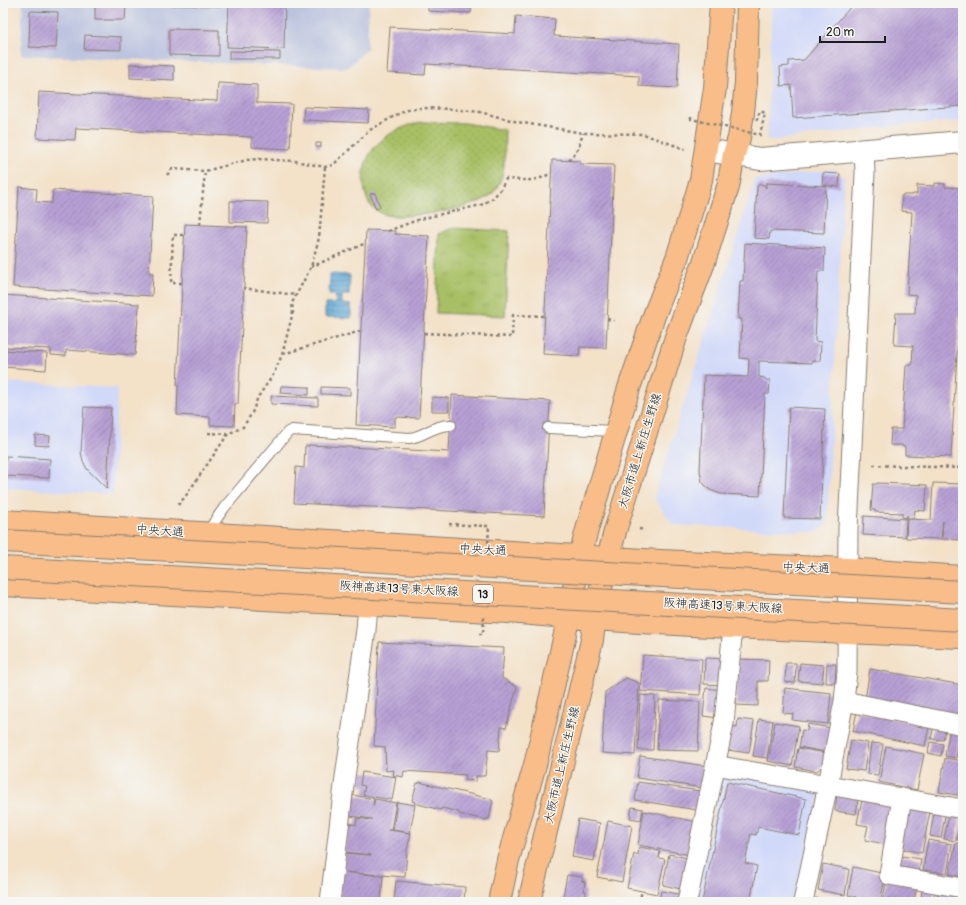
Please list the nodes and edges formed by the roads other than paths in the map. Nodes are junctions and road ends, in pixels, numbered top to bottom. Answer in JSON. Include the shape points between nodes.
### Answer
{"nodes":[{"id":1,"x":721,"y":3,"type":"edge"},
{"id":2,"x":748,"y":3,"type":"edge"},
{"id":3,"x":963,"y":142,"type":"edge"},
{"id":4,"x":696,"y":149,"type":"junction"},
{"id":5,"x":864,"y":149,"type":"junction"},
{"id":6,"x":734,"y":154,"type":"junction"},
{"id":7,"x":451,"y":425,"type":"dead end"},
{"id":8,"x":548,"y":428,"type":"dead end"},
{"id":9,"x":615,"y":431,"type":"junction"},
{"id":10,"x":3,"y":521,"type":"edge"},
{"id":11,"x":206,"y":534,"type":"junction"},
{"id":12,"x":3,"y":541,"type":"edge"},
{"id":13,"x":580,"y":556,"type":"junction"},
{"id":14,"x":608,"y":558,"type":"junction"},
{"id":15,"x":3,"y":568,"type":"edge"},
{"id":16,"x":847,"y":570,"type":"junction"},
{"id":17,"x":963,"y":578,"type":"edge"},
{"id":18,"x":3,"y":585,"type":"edge"},
{"id":19,"x":963,"y":592,"type":"edge"},
{"id":20,"x":368,"y":605,"type":"junction"},
{"id":21,"x":569,"y":617,"type":"junction"},
{"id":22,"x":594,"y":619,"type":"junction"},
{"id":23,"x":963,"y":620,"type":"edge"},
{"id":24,"x":733,"y":626,"type":"junction"},
{"id":25,"x":848,"y":632,"type":"junction"},
{"id":26,"x":963,"y":638,"type":"edge"},
{"id":27,"x":844,"y":701,"type":"junction"},
{"id":28,"x":963,"y":725,"type":"edge"},
{"id":29,"x":715,"y":765,"type":"junction"},
{"id":30,"x":828,"y":785,"type":"junction"},
{"id":31,"x":902,"y":798,"type":"junction"},
{"id":32,"x":963,"y":808,"type":"edge"},
{"id":33,"x":963,"y":888,"type":"edge"},
{"id":34,"x":330,"y":902,"type":"edge"},
{"id":35,"x":499,"y":902,"type":"edge"},
{"id":36,"x":529,"y":902,"type":"edge"},
{"id":37,"x":687,"y":902,"type":"edge"},
{"id":38,"x":804,"y":902,"type":"edge"}],
"edges":[{"from":1,"to":4,"type":"main road","via":[[716,88]]},
{"from":2,"to":6,"type":"main road","name":"大阪市道上新庄生野線","via":[[744,105],[740,138]]},
{"from":3,"to":5,"type":"street"},
{"from":4,"to":6,"type":"street"},
{"from":4,"to":9,"type":"main road","via":[[701,180],[677,258],[655,313]]},
{"from":5,"to":6,"type":"street","via":[[760,159]]},
{"from":5,"to":16,"type":"street","via":[[865,180]]},
{"from":6,"to":14,"type":"main road","name":"大阪市道上新庄生野線","via":[[728,187],[703,265],[676,336]]},
{"from":7,"to":11,"type":"lane","via":[[435,427],[410,438],[292,430],[224,508]]},
{"from":8,"to":9,"type":"lane"},
{"from":9,"to":13,"type":"main road"},
{"from":10,"to":11,"type":"main road","name":"中央大通"},
{"from":11,"to":13,"type":"main road","name":"中央大通"},
{"from":12,"to":19,"type":"main road","bridge":true},
{"from":13,"to":14,"type":"main road","name":"中央大通"},
{"from":13,"to":21,"type":"main road"},
{"from":14,"to":16,"type":"main road","name":"中央大通"},
{"from":14,"to":22,"type":"main road","name":"大阪市道上新庄生野線"},
{"from":15,"to":23,"type":"main road","name":"阪神高速13号東大阪線","number":"13","bridge":true},
{"from":16,"to":17,"type":"main road","name":"中央大通"},
{"from":16,"to":25,"type":"street"},
{"from":18,"to":20,"type":"main road"},
{"from":20,"to":21,"type":"main road"},
{"from":20,"to":34,"type":"street"},
{"from":21,"to":22,"type":"main road"},
{"from":21,"to":35,"type":"main road","via":[[536,761]]},
{"from":22,"to":24,"type":"main road"},
{"from":22,"to":36,"type":"main road","name":"大阪市道上新庄生野線","via":[[592,640]]},
{"from":24,"to":25,"type":"main road"},
{"from":24,"to":29,"type":"street","via":[[724,723]]},
{"from":25,"to":26,"type":"main road"},
{"from":25,"to":27,"type":"street"},
{"from":27,"to":28,"type":"street"},
{"from":27,"to":30,"type":"street"},
{"from":29,"to":30,"type":"street"},
{"from":29,"to":37,"type":"street"},
{"from":30,"to":31,"type":"street"},
{"from":30,"to":38,"type":"street"},
{"from":31,"to":32,"type":"street"},
{"from":31,"to":33,"type":"street","via":[[889,875]]}]}
